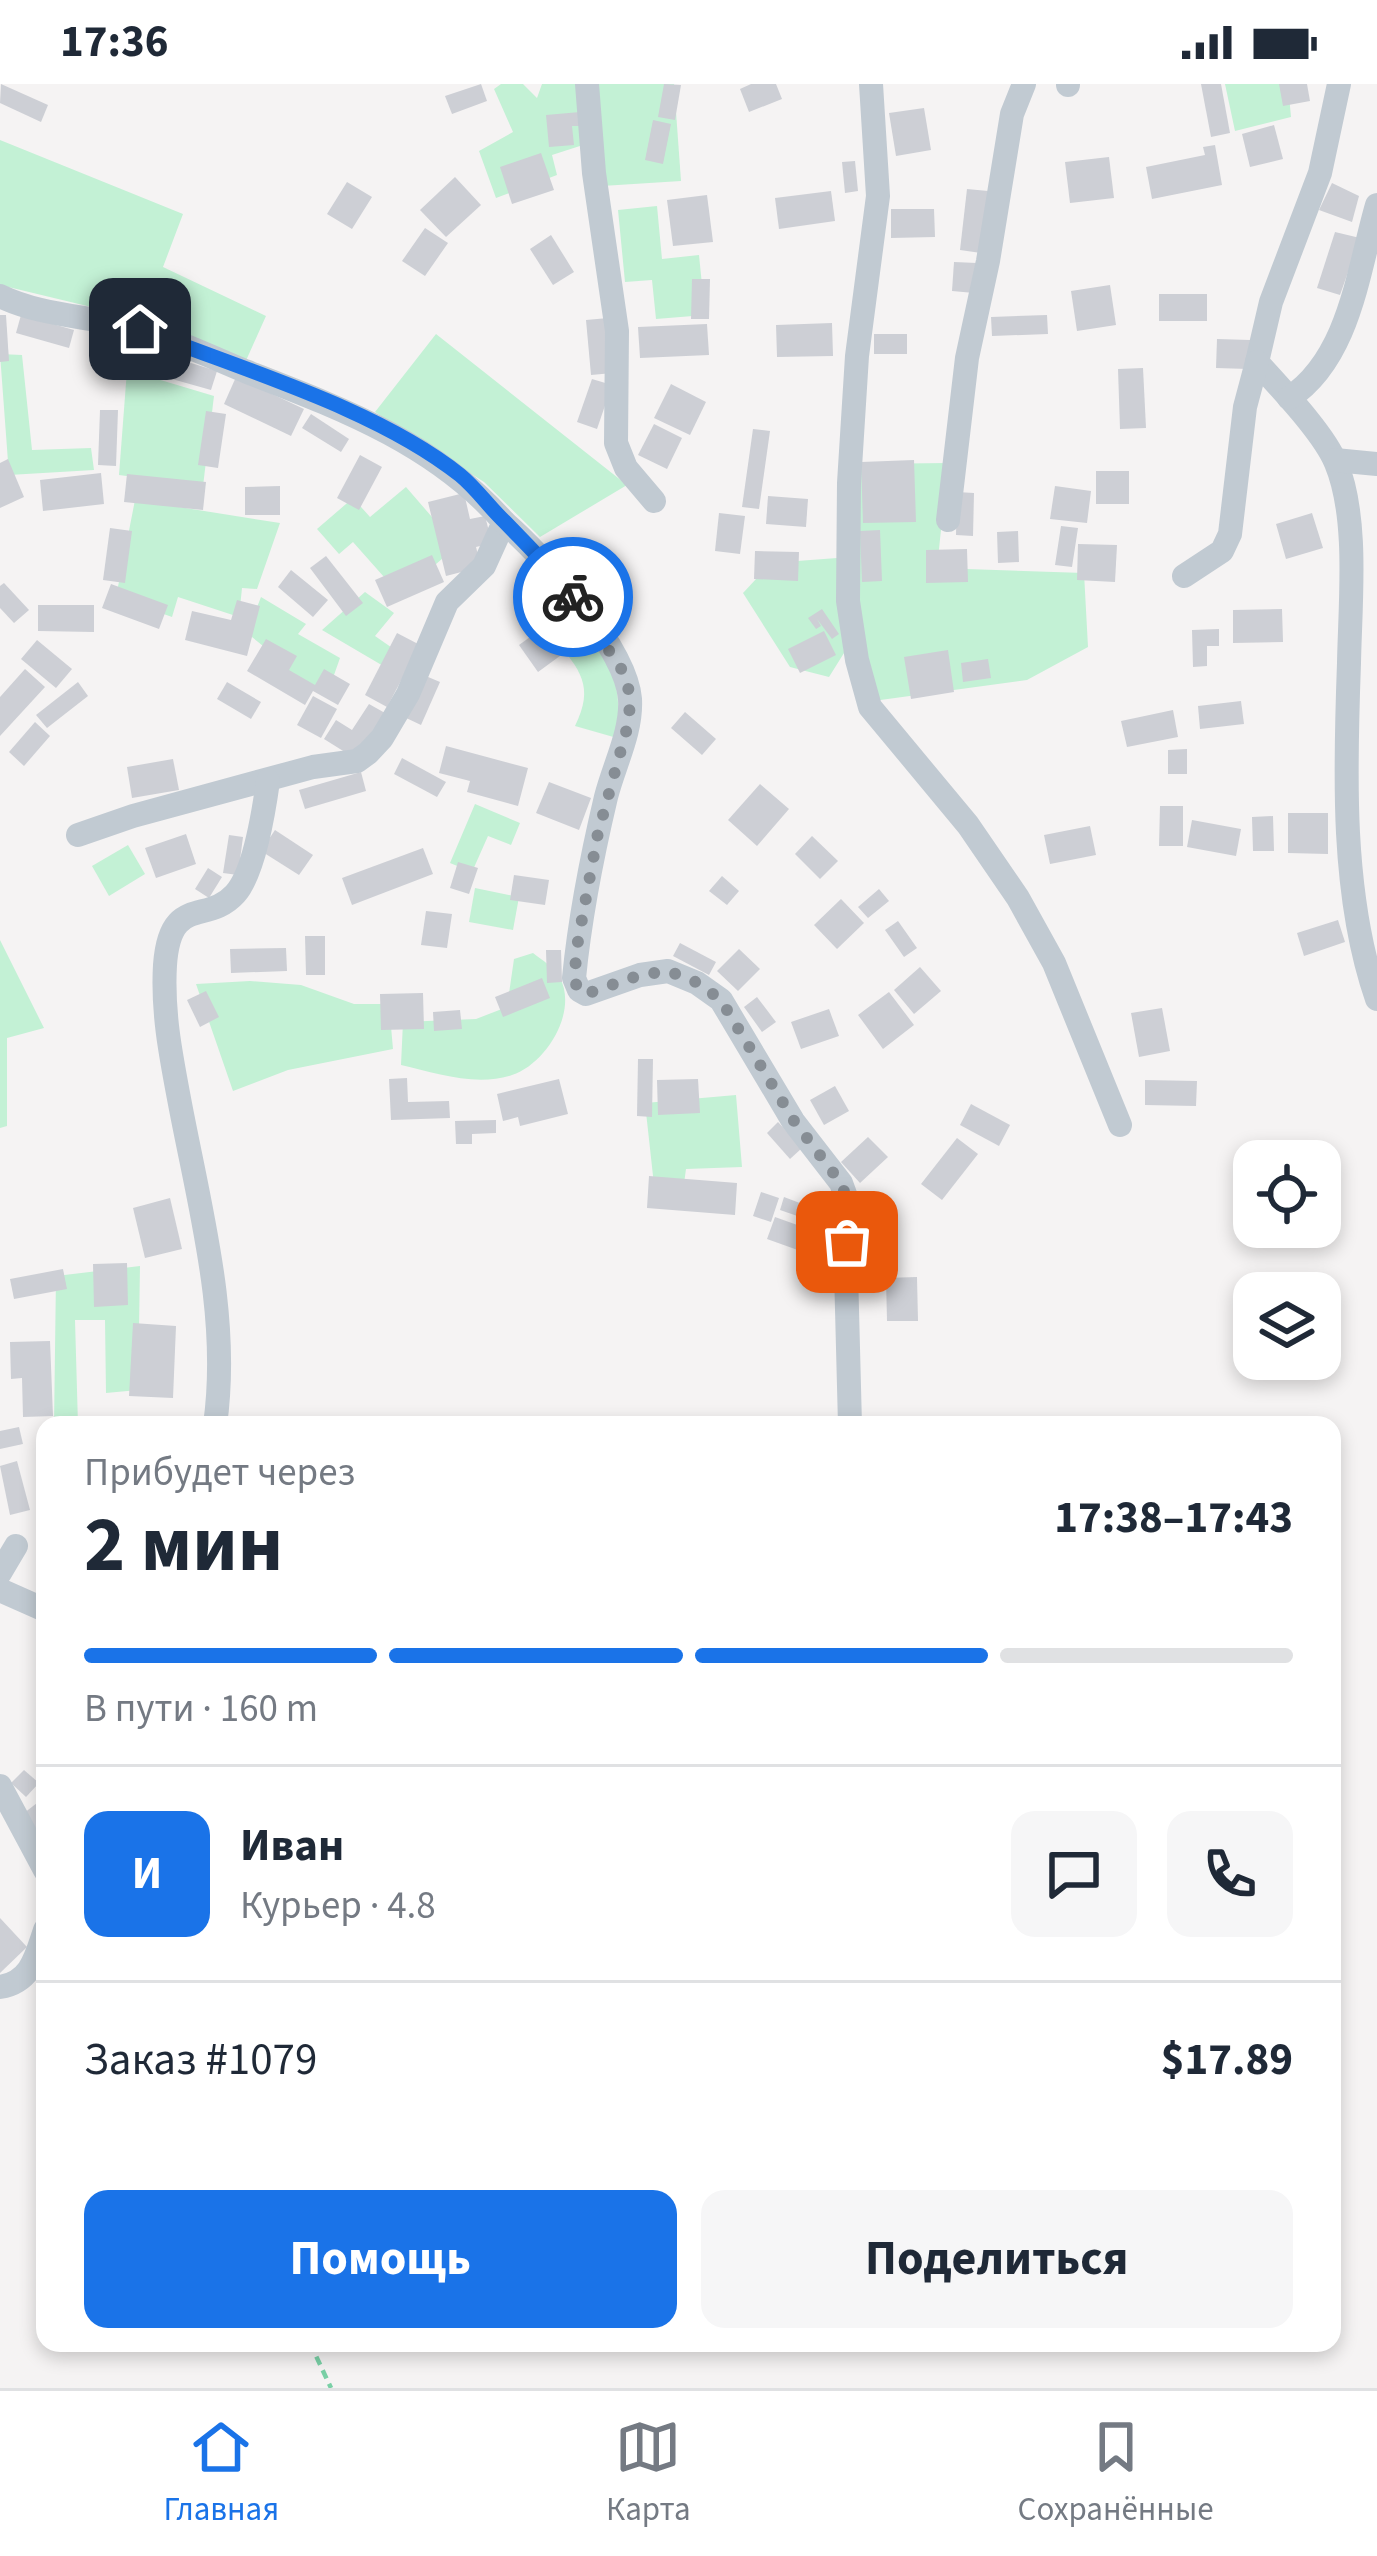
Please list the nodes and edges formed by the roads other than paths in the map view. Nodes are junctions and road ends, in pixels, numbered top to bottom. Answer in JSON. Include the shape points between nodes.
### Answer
{"nodes":[{"id":1,"x":587,"y":84,"type":"edge"},
{"id":2,"x":871,"y":84,"type":"edge"},
{"id":3,"x":1024,"y":84,"type":"edge"},
{"id":4,"x":1340,"y":84,"type":"edge"},
{"id":5,"x":1377,"y":205,"type":"edge"},
{"id":6,"x":8,"y":303,"type":"edge"},
{"id":7,"x":1257,"y":362,"type":"junction"},
{"id":8,"x":1289,"y":398,"type":"junction"},
{"id":9,"x":1335,"y":460,"type":"junction"},
{"id":10,"x":1377,"y":464,"type":"edge"},
{"id":11,"x":653,"y":501,"type":"dead end"},
{"id":12,"x":948,"y":520,"type":"dead end"},
{"id":13,"x":504,"y":522,"type":"junction"},
{"id":14,"x":1184,"y":575,"type":"dead end"},
{"id":15,"x":268,"y":781,"type":"junction"},
{"id":16,"x":78,"y":835,"type":"dead end"},
{"id":17,"x":1377,"y":999,"type":"edge"},
{"id":18,"x":1120,"y":1125,"type":"dead end"},
{"id":19,"x":216,"y":1416,"type":"edge"},
{"id":20,"x":850,"y":1416,"type":"edge"},
{"id":21,"x":16,"y":1546,"type":"dead end"},
{"id":22,"x":0,"y":1573,"type":"edge"},
{"id":23,"x":0,"y":1590,"type":"edge"},
{"id":24,"x":36,"y":1606,"type":"edge"},
{"id":25,"x":0,"y":1786,"type":"edge"},
{"id":26,"x":36,"y":1853,"type":"edge"},
{"id":27,"x":36,"y":1955,"type":"edge"},
{"id":28,"x":0,"y":1987,"type":"edge"}],
"edges":[{"from":1,"to":11,"type":"street","via":[[617,331],[616,442]]},
{"from":2,"to":18,"type":"street","via":[[878,196],[849,482],[856,660],[870,707],[1018,898],[1054,963]]},
{"from":3,"to":12,"type":"street","via":[[967,358]]},
{"from":4,"to":7,"type":"street","via":[[1320,173]]},
{"from":5,"to":8,"type":"street","via":[[1337,336],[1310,385]]},
{"from":6,"to":13,"type":"street","via":[[140,329],[342,409],[459,475]]},
{"from":7,"to":8,"type":"street"},
{"from":7,"to":14,"type":"street","via":[[1230,534],[1222,551]]},
{"from":8,"to":9,"type":"street"},
{"from":9,"to":10,"type":"street"},
{"from":9,"to":17,"type":"street","via":[[1349,544],[1346,754],[1357,923]]},
{"from":13,"to":15,"type":"street","via":[[484,566],[447,602],[382,738],[357,761]]},
{"from":13,"to":20,"type":"street","via":[[570,592],[630,695],[578,941],[578,990],[668,971],[698,983],[721,1000],[841,1183],[849,1205]]},
{"from":15,"to":16,"type":"street"},
{"from":15,"to":19,"type":"street","via":[[236,893],[174,927],[165,959],[166,1034],[215,1289]]},
{"from":21,"to":22,"type":"street"},
{"from":23,"to":24,"type":"street"},
{"from":25,"to":26,"type":"street"},
{"from":27,"to":28,"type":"street","via":[[20,1983]]}]}
